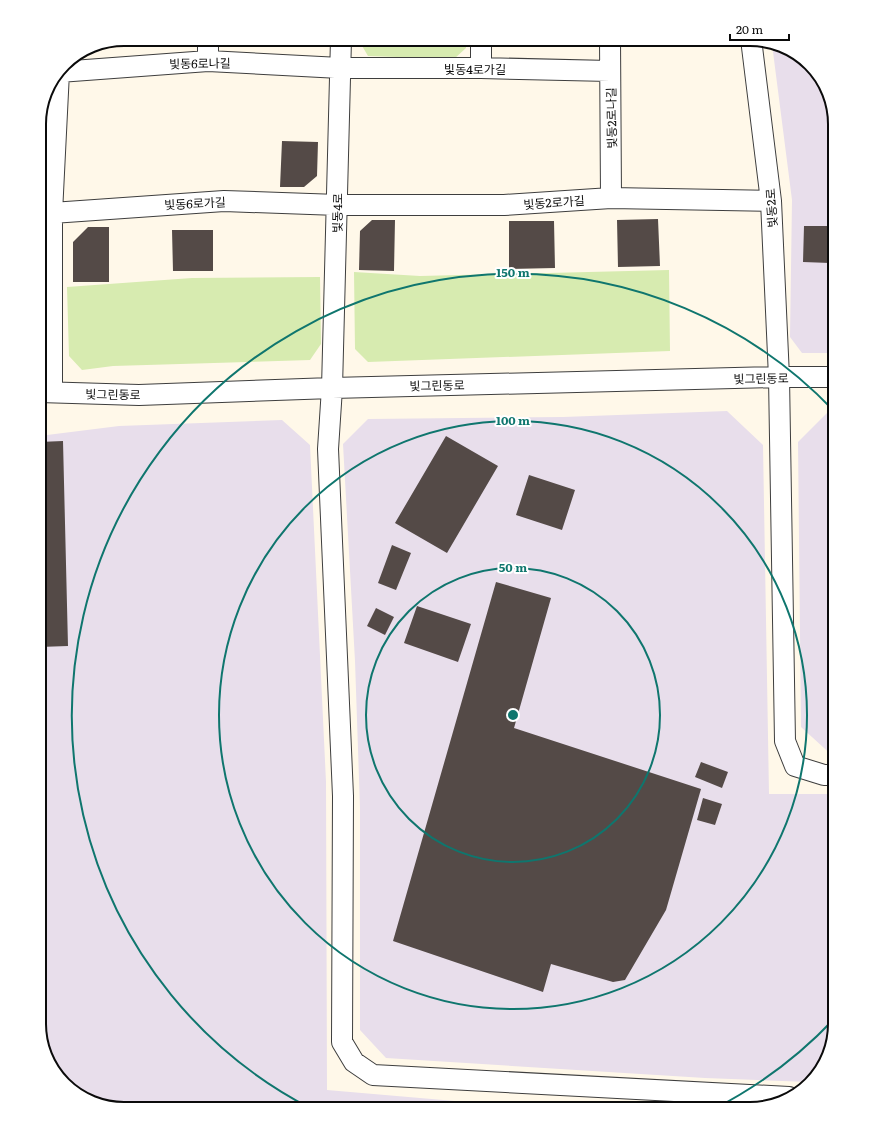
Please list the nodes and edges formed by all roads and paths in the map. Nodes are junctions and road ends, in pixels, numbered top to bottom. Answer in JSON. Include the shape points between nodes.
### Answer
{"nodes":[{"id":1,"x":208,"y":46,"type":"edge"},
{"id":2,"x":341,"y":46,"type":"edge"},
{"id":3,"x":481,"y":46,"type":"edge"},
{"id":4,"x":610,"y":46,"type":"edge"},
{"id":5,"x":752,"y":46,"type":"edge"},
{"id":6,"x":208,"y":60,"type":"junction"},
{"id":7,"x":340,"y":68,"type":"junction"},
{"id":8,"x":481,"y":68,"type":"junction"},
{"id":9,"x":67,"y":71,"type":"edge"},
{"id":10,"x":610,"y":71,"type":"junction"},
{"id":11,"x":59,"y":82,"type":"edge"},
{"id":12,"x":611,"y":198,"type":"junction"},
{"id":13,"x":771,"y":201,"type":"junction"},
{"id":14,"x":338,"y":205,"type":"junction"},
{"id":15,"x":52,"y":213,"type":"junction"},
{"id":16,"x":778,"y":377,"type":"junction"},
{"id":17,"x":828,"y":377,"type":"edge"},
{"id":18,"x":332,"y":388,"type":"junction"},
{"id":19,"x":46,"y":392,"type":"edge"},
{"id":20,"x":828,"y":775,"type":"edge"},
{"id":21,"x":779,"y":1096,"type":"edge"}],
"edges":[{"from":1,"to":6,"type":"street"},
{"from":2,"to":7,"type":"street","name":"빛동4로"},
{"from":3,"to":8,"type":"street"},
{"from":4,"to":10,"type":"street","name":"빛동2로나길"},
{"from":5,"to":13,"type":"street","name":"빛동2로"},
{"from":6,"to":7,"type":"street","name":"빛동6로나길"},
{"from":6,"to":9,"type":"street","name":"빛동6로나길"},
{"from":7,"to":8,"type":"street","name":"빛동4로가길"},
{"from":7,"to":14,"type":"street","name":"빛동4로"},
{"from":8,"to":10,"type":"street","name":"빛동4로가길"},
{"from":10,"to":12,"type":"street","name":"빛동2로나길"},
{"from":11,"to":15,"type":"street"},
{"from":12,"to":13,"type":"street","name":"빛동2로가길"},
{"from":12,"to":14,"type":"street","name":"빛동2로가길","via":[[504,205]]},
{"from":13,"to":16,"type":"street","name":"빛동2로"},
{"from":14,"to":15,"type":"street","name":"빛동6로가길","via":[[224,201]]},
{"from":14,"to":18,"type":"street","name":"빛동4로"},
{"from":15,"to":19,"type":"street"},
{"from":16,"to":17,"type":"street","name":"빛그린동로"},
{"from":16,"to":18,"type":"street","name":"빛그린동로"},
{"from":16,"to":20,"type":"street","name":"빛동2로","via":[[785,741],[794,766]]},
{"from":18,"to":19,"type":"street","name":"빛그린동로","via":[[139,395]]},
{"from":18,"to":21,"type":"street","name":"빛동4로","via":[[328,449],[343,796],[342,1042],[354,1062],[373,1075]]}]}
